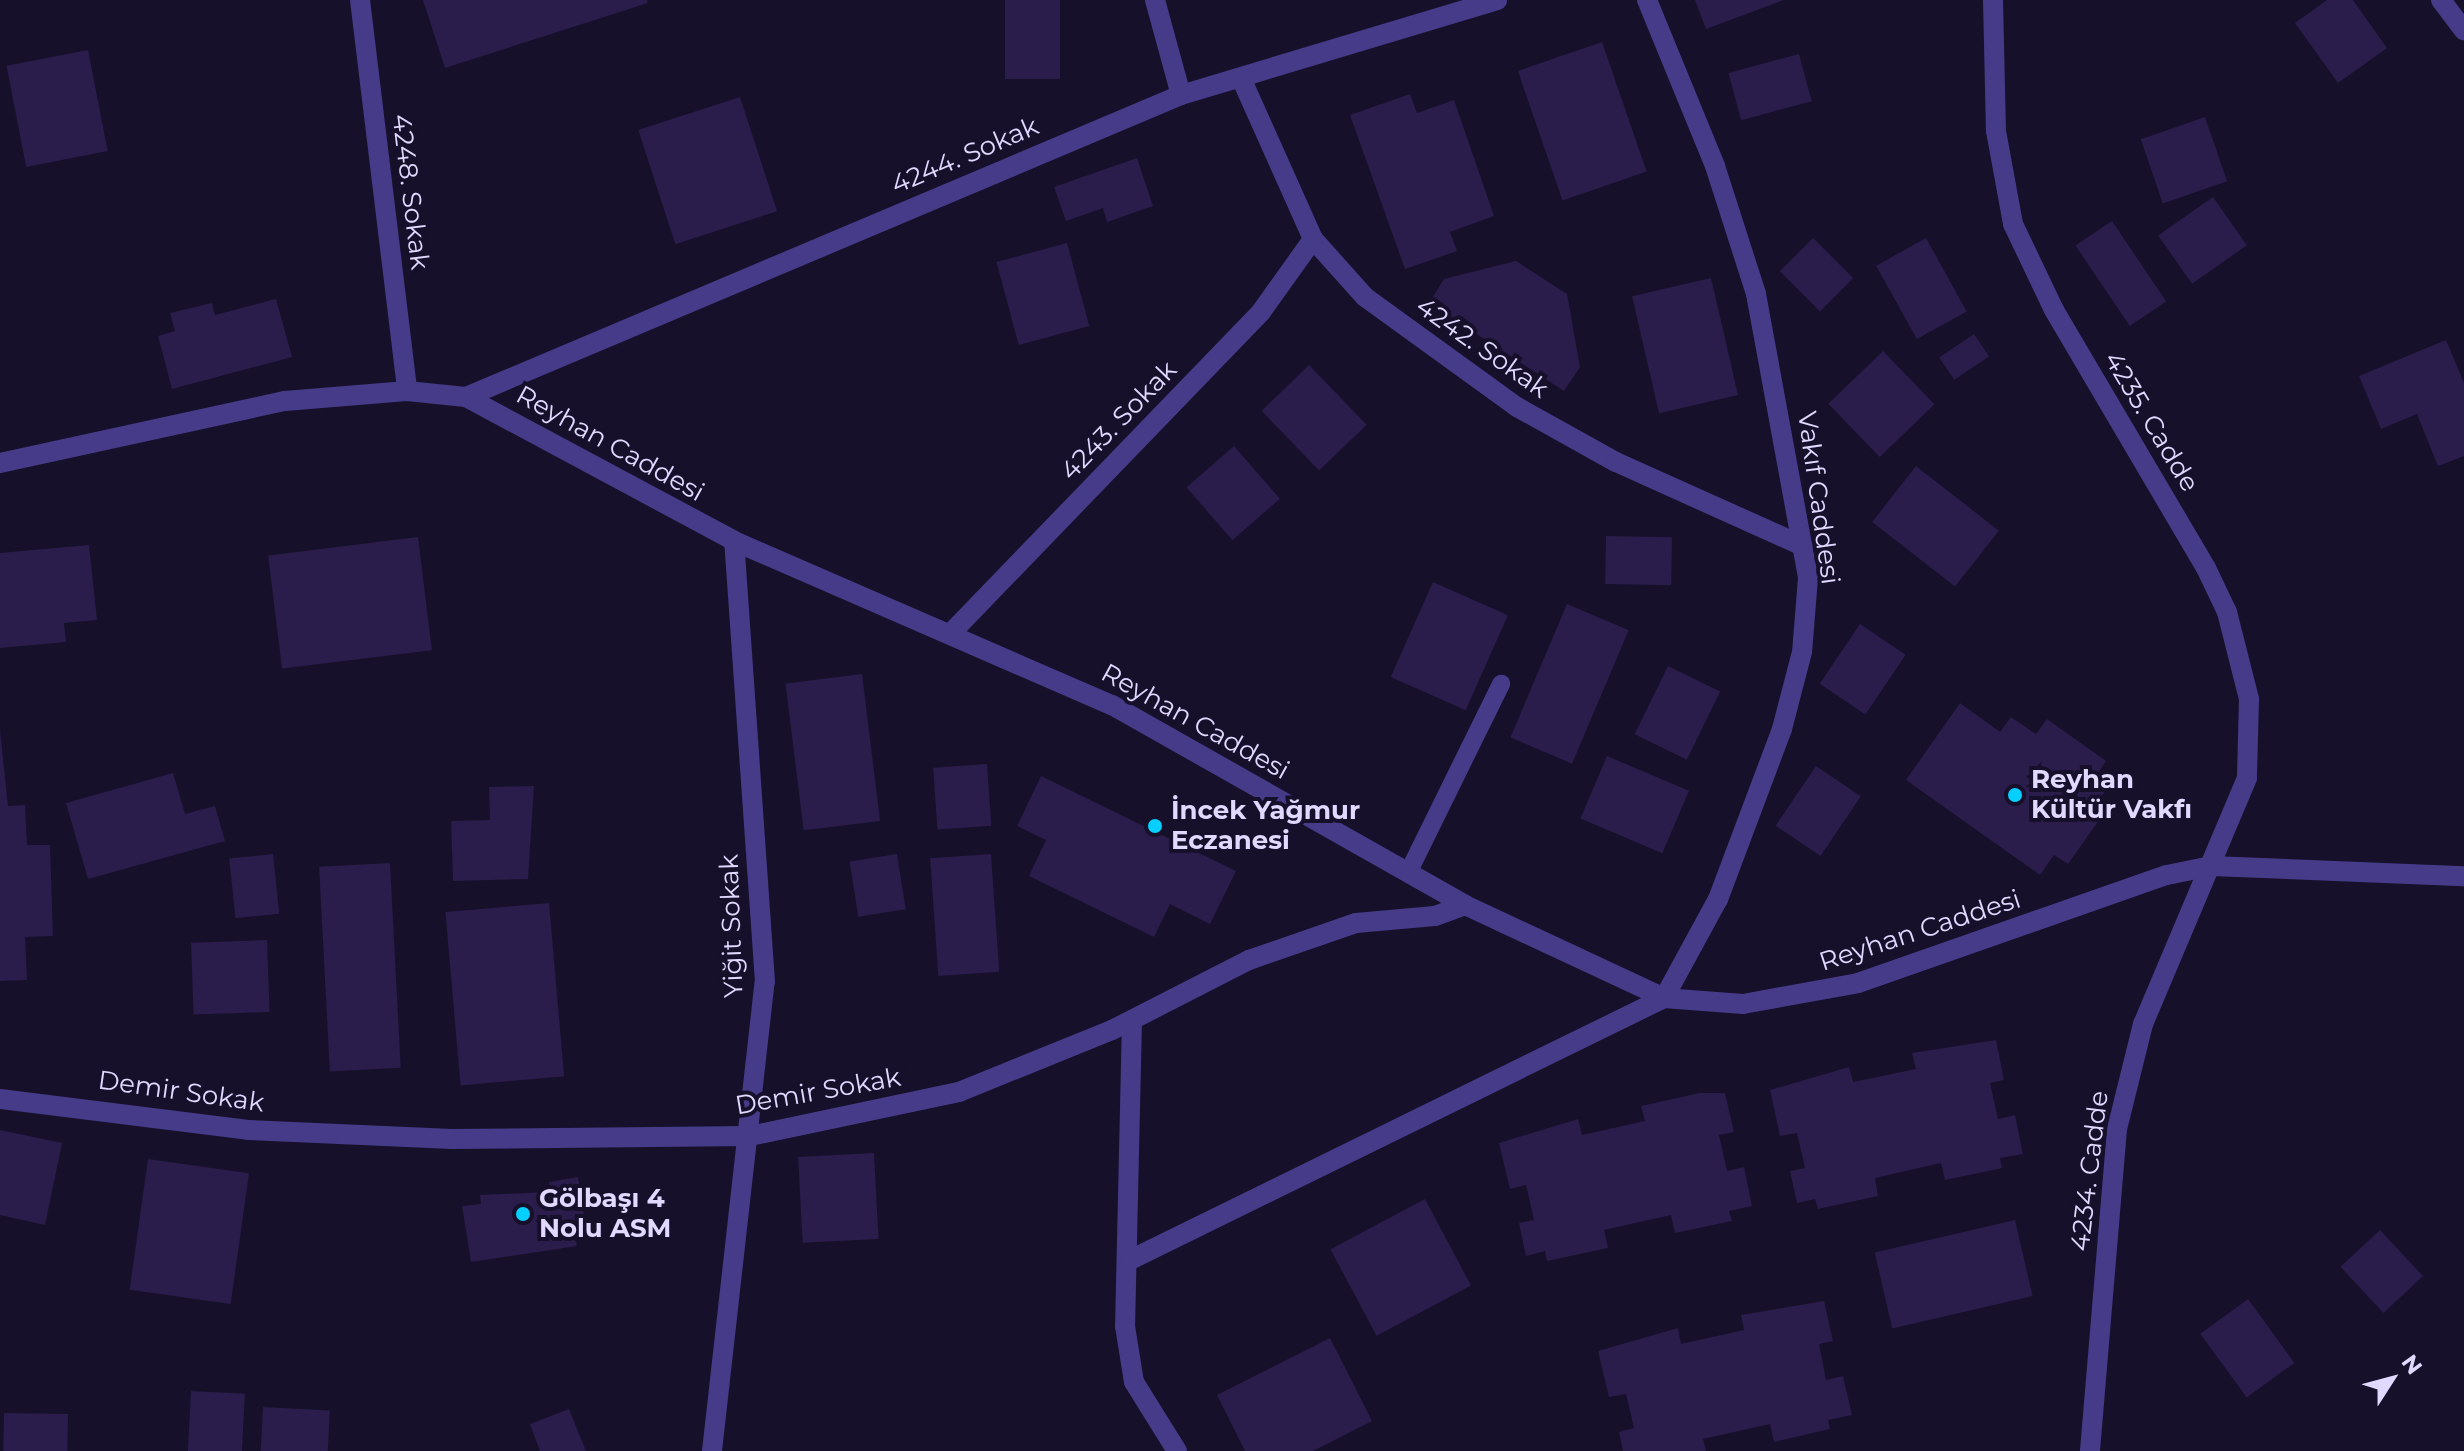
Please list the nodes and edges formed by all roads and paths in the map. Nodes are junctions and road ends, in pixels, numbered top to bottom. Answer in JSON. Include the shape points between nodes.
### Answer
{"nodes":[{"id":1,"x":360,"y":0,"type":"edge"},
{"id":2,"x":1155,"y":0,"type":"edge"},
{"id":3,"x":1497,"y":0,"type":"edge"},
{"id":4,"x":1647,"y":0,"type":"edge"},
{"id":5,"x":1993,"y":0,"type":"edge"},
{"id":6,"x":2441,"y":0,"type":"edge"},
{"id":7,"x":2464,"y":30,"type":"edge"},
{"id":8,"x":1241,"y":78,"type":"junction"},
{"id":9,"x":1181,"y":95,"type":"junction"},
{"id":10,"x":1313,"y":239,"type":"junction"},
{"id":11,"x":407,"y":391,"type":"junction"},
{"id":12,"x":466,"y":397,"type":"junction"},
{"id":13,"x":0,"y":463,"type":"edge"},
{"id":14,"x":734,"y":541,"type":"junction"},
{"id":15,"x":1803,"y":546,"type":"junction"},
{"id":16,"x":953,"y":631,"type":"junction"},
{"id":17,"x":1501,"y":684,"type":"dead end"},
{"id":18,"x":2211,"y":866,"type":"junction"},
{"id":19,"x":1408,"y":873,"type":"junction"},
{"id":20,"x":2464,"y":876,"type":"edge"},
{"id":21,"x":1465,"y":905,"type":"junction"},
{"id":22,"x":1664,"y":998,"type":"junction"},
{"id":23,"x":1132,"y":1020,"type":"junction"},
{"id":24,"x":0,"y":1099,"type":"edge"},
{"id":25,"x":750,"y":1136,"type":"junction"},
{"id":26,"x":1130,"y":1260,"type":"junction"},
{"id":27,"x":712,"y":1451,"type":"edge"},
{"id":28,"x":1177,"y":1451,"type":"edge"},
{"id":29,"x":2090,"y":1451,"type":"edge"}],
"edges":[{"from":1,"to":11,"type":"street","name":"4248. Sokak"},
{"from":2,"to":9,"type":"street"},
{"from":3,"to":8,"type":"street","name":"4244. Sokak"},
{"from":4,"to":15,"type":"street","name":"Vakıf Caddesi","via":[[1715,166],[1756,294]]},
{"from":5,"to":18,"type":"street","name":"4235. Cadde","via":[[1996,131],[2013,224],[2054,310],[2206,568],[2241,658],[2251,739],[2247,778]]},
{"from":6,"to":7,"type":"street"},
{"from":8,"to":9,"type":"street","name":"4244. Sokak"},
{"from":8,"to":10,"type":"street","name":"4242. Sokak"},
{"from":9,"to":12,"type":"street","name":"4244. Sokak"},
{"from":10,"to":15,"type":"street","name":"4242. Sokak","via":[[1365,297],[1517,407],[1616,462]]},
{"from":10,"to":16,"type":"street","name":"4243. Sokak","via":[[1261,312]]},
{"from":11,"to":12,"type":"street","name":"Reyhan Caddesi"},
{"from":11,"to":13,"type":"street","name":"Reyhan Caddesi","via":[[211,413]]},
{"from":12,"to":14,"type":"street","name":"Reyhan Caddesi"},
{"from":14,"to":16,"type":"street","name":"Reyhan Caddesi"},
{"from":14,"to":25,"type":"street","name":"Yiğit Sokak","via":[[765,982]]},
{"from":15,"to":22,"type":"street","name":"Vakıf Caddesi","via":[[1807,617],[1782,729],[1718,899]]},
{"from":16,"to":19,"type":"street","name":"Reyhan Caddesi","via":[[1167,734]]},
{"from":17,"to":19,"type":"lane"},
{"from":18,"to":20,"type":"street","name":"Reyhan Caddesi"},
{"from":18,"to":22,"type":"street","name":"Reyhan Caddesi","via":[[2140,884],[1858,983],[1743,1004]]},
{"from":18,"to":29,"type":"street","name":"4234. Cadde","via":[[2143,1024],[2117,1129]]},
{"from":19,"to":21,"type":"street","name":"Reyhan Caddesi"},
{"from":21,"to":22,"type":"street","name":"Reyhan Caddesi"},
{"from":21,"to":23,"type":"street","name":"Demir Sokak","via":[[1435,916],[1356,923],[1249,960]]},
{"from":22,"to":26,"type":"street"},
{"from":23,"to":25,"type":"street","name":"Demir Sokak","via":[[959,1092]]},
{"from":23,"to":26,"type":"street"},
{"from":24,"to":25,"type":"street","name":"Demir Sokak","via":[[279,1131],[452,1139]]},
{"from":25,"to":27,"type":"street","name":"Yiğit Sokak"},
{"from":26,"to":28,"type":"street","via":[[1125,1326],[1134,1382]]}]}
